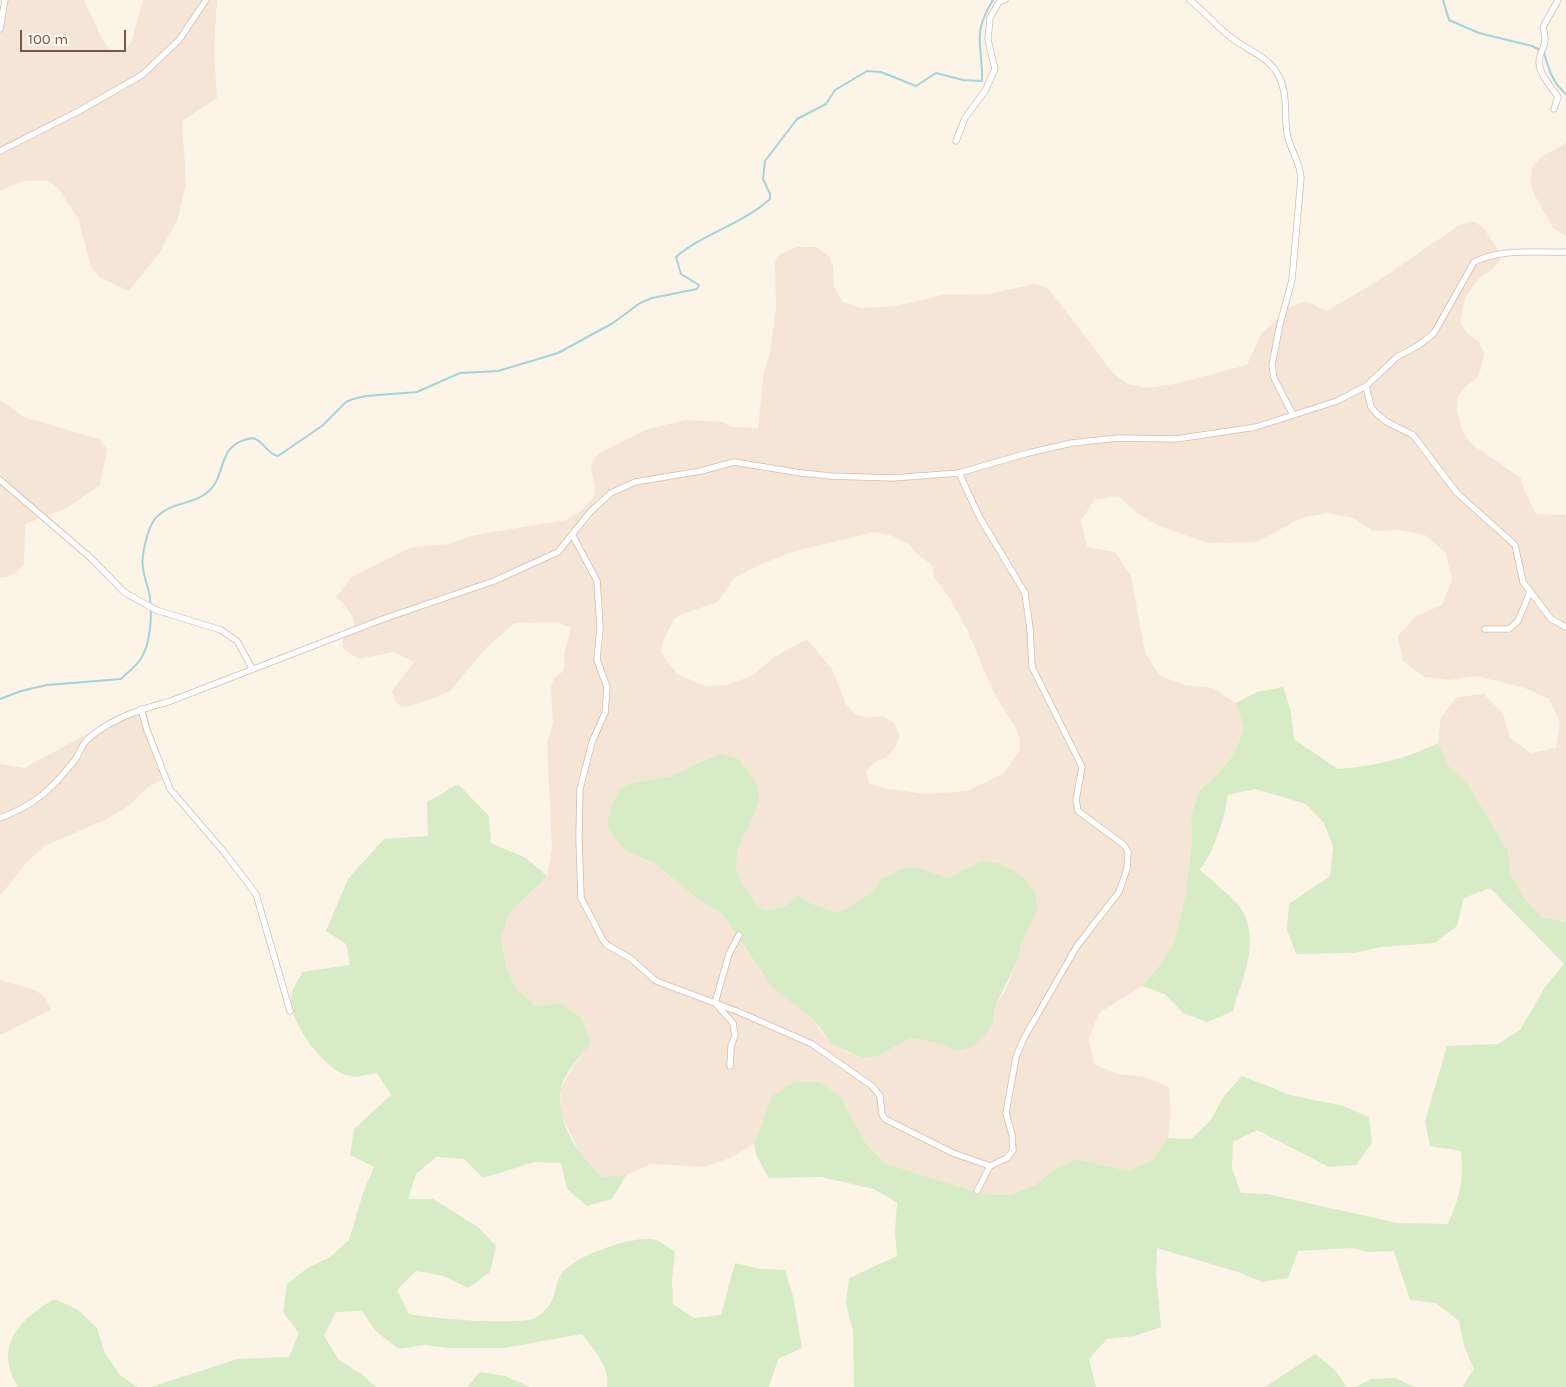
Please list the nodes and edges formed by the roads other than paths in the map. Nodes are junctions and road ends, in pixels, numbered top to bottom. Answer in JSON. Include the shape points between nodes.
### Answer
{"nodes":[{"id":1,"x":5,"y":0,"type":"edge"},
{"id":2,"x":206,"y":0,"type":"edge"},
{"id":3,"x":1005,"y":0,"type":"edge"},
{"id":4,"x":1190,"y":0,"type":"edge"},
{"id":5,"x":1558,"y":0,"type":"edge"},
{"id":6,"x":0,"y":29,"type":"edge"},
{"id":7,"x":1554,"y":109,"type":"dead end"},
{"id":8,"x":956,"y":141,"type":"dead end"},
{"id":9,"x":0,"y":151,"type":"edge"},
{"id":10,"x":1566,"y":252,"type":"edge"},
{"id":11,"x":1366,"y":386,"type":"junction"},
{"id":12,"x":1293,"y":415,"type":"junction"},
{"id":13,"x":959,"y":473,"type":"junction"},
{"id":14,"x":0,"y":480,"type":"edge"},
{"id":15,"x":573,"y":536,"type":"junction"},
{"id":16,"x":1530,"y":592,"type":"junction"},
{"id":17,"x":1566,"y":627,"type":"edge"},
{"id":18,"x":1485,"y":629,"type":"dead end"},
{"id":19,"x":252,"y":668,"type":"junction"},
{"id":20,"x":141,"y":709,"type":"junction"},
{"id":21,"x":0,"y":818,"type":"edge"},
{"id":22,"x":739,"y":936,"type":"dead end"},
{"id":23,"x":714,"y":1003,"type":"junction"},
{"id":24,"x":290,"y":1011,"type":"dead end"},
{"id":25,"x":730,"y":1066,"type":"dead end"},
{"id":26,"x":990,"y":1166,"type":"junction"},
{"id":27,"x":977,"y":1191,"type":"dead end"}],
"edges":[{"from":1,"to":6,"type":"street"},
{"from":2,"to":9,"type":"street","via":[[179,40],[142,75]]},
{"from":3,"to":8,"type":"street","via":[[999,2],[990,18],[988,40],[995,69],[986,91],[965,118]]},
{"from":4,"to":12,"type":"street","via":[[1234,39],[1261,55],[1278,74],[1284,92],[1285,124],[1301,178],[1292,280],[1272,365],[1274,378]]},
{"from":5,"to":7,"type":"street","via":[[1543,27],[1546,40],[1539,62],[1558,97]]},
{"from":10,"to":11,"type":"street","via":[[1516,251],[1474,262],[1434,333],[1397,357]]},
{"from":11,"to":12,"type":"street","via":[[1337,401]]},
{"from":11,"to":16,"type":"street","via":[[1371,407],[1376,413],[1413,435],[1457,493],[1515,545],[1521,579]]},
{"from":12,"to":13,"type":"street","via":[[1256,426],[1176,440],[1118,438],[1072,443]]},
{"from":13,"to":15,"type":"street","via":[[892,478],[831,476],[734,462],[635,482],[611,493],[591,511]]},
{"from":13,"to":26,"type":"street","via":[[980,518],[1025,593],[1032,667],[1082,767],[1076,800],[1078,811],[1124,845],[1129,858],[1120,892],[1077,946],[1024,1038],[1016,1057],[1006,1113],[1013,1150],[1007,1158]]},
{"from":14,"to":19,"type":"street","via":[[124,592],[156,610],[221,630],[237,641]]},
{"from":15,"to":19,"type":"street","via":[[558,552],[494,581]]},
{"from":15,"to":23,"type":"street","via":[[597,582],[598,660],[608,694],[605,713],[592,742],[580,788],[581,898],[606,945],[630,958],[656,981]]},
{"from":16,"to":17,"type":"street","via":[[1551,619]]},
{"from":16,"to":18,"type":"street","via":[[1518,621],[1509,629]]},
{"from":19,"to":20,"type":"street","via":[[168,702]]},
{"from":20,"to":21,"type":"street","via":[[99,730],[46,794]]},
{"from":20,"to":24,"type":"street","via":[[170,789],[256,894]]},
{"from":22,"to":23,"type":"street","via":[[728,954]]},
{"from":23,"to":25,"type":"street","via":[[733,1023],[735,1036]]},
{"from":23,"to":26,"type":"street","via":[[812,1044],[872,1086],[880,1096],[885,1119],[954,1153]]},
{"from":26,"to":27,"type":"street"}]}
